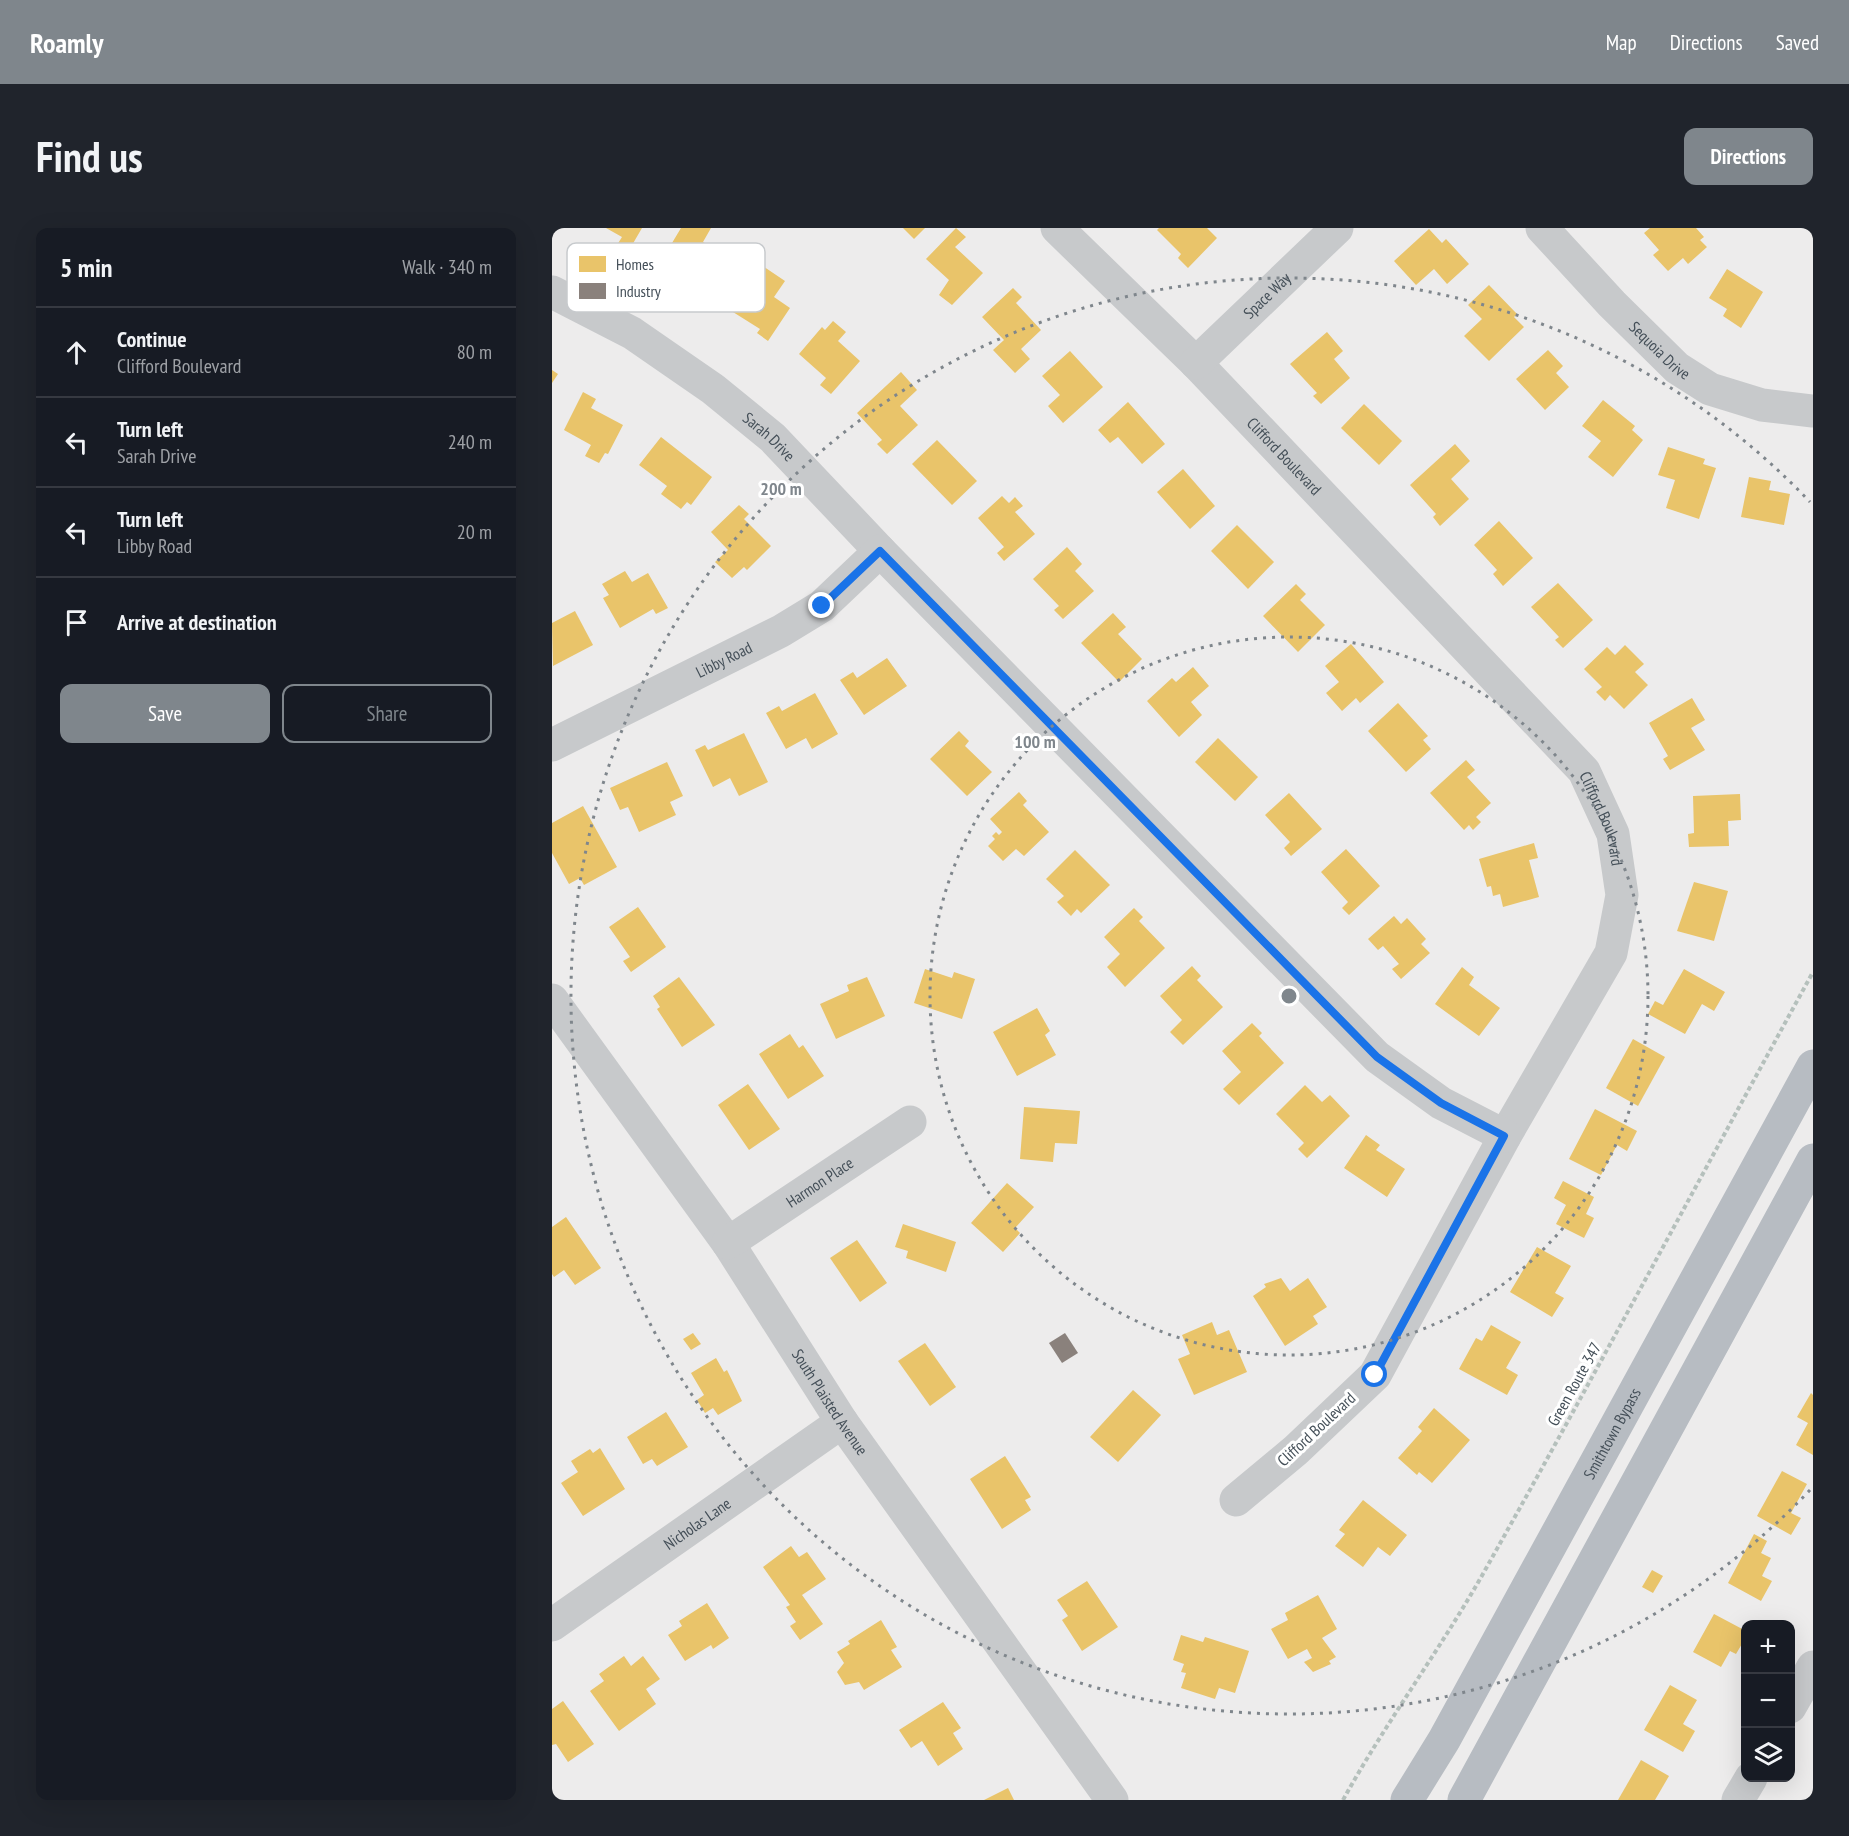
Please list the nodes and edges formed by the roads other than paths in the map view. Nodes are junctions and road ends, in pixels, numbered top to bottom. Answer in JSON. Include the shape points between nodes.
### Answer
{"nodes":[{"id":1,"x":1057,"y":228,"type":"edge"},
{"id":2,"x":1337,"y":228,"type":"edge"},
{"id":3,"x":1552,"y":231,"type":"edge"},
{"id":4,"x":552,"y":292,"type":"edge"},
{"id":5,"x":567,"y":300,"type":"edge"},
{"id":6,"x":591,"y":312,"type":"edge"},
{"id":7,"x":1196,"y":363,"type":"junction"},
{"id":8,"x":1813,"y":411,"type":"edge"},
{"id":9,"x":880,"y":551,"type":"junction"},
{"id":10,"x":552,"y":745,"type":"edge"},
{"id":11,"x":552,"y":1000,"type":"edge"},
{"id":12,"x":1813,"y":1066,"type":"edge"},
{"id":13,"x":910,"y":1122,"type":"dead end"},
{"id":14,"x":1504,"y":1136,"type":"junction"},
{"id":15,"x":1813,"y":1160,"type":"edge"},
{"id":16,"x":728,"y":1243,"type":"junction"},
{"id":17,"x":842,"y":1422,"type":"junction"},
{"id":18,"x":1236,"y":1500,"type":"dead end"},
{"id":19,"x":552,"y":1625,"type":"edge"},
{"id":20,"x":1813,"y":1667,"type":"edge"},
{"id":21,"x":1795,"y":1700,"type":"edge"},
{"id":22,"x":1749,"y":1782,"type":"edge"},
{"id":23,"x":1112,"y":1800,"type":"edge"},
{"id":24,"x":1407,"y":1800,"type":"edge"},
{"id":25,"x":1464,"y":1800,"type":"edge"},
{"id":26,"x":1738,"y":1800,"type":"edge"}],
"edges":[{"from":1,"to":7,"type":"street","name":"Clifford Boulevard"},
{"from":2,"to":7,"type":"street","name":"Space Way"},
{"from":3,"to":8,"type":"street","name":"Sequoia Drive","via":[[1612,304],[1677,368],[1710,389],[1762,405]]},
{"from":4,"to":5,"type":"street","name":"Sarah Drive"},
{"from":6,"to":9,"type":"street","name":"Sarah Drive","via":[[632,333],[713,388],[773,438]]},
{"from":7,"to":14,"type":"street","name":"Clifford Boulevard","via":[[1584,771],[1613,834],[1622,895],[1611,953]]},
{"from":9,"to":10,"type":"street","name":"Libby Road","via":[[822,606],[781,631]]},
{"from":9,"to":14,"type":"street","name":"Sarah Drive","via":[[1377,1057],[1441,1103]]},
{"from":11,"to":16,"type":"street","name":"South Plaisted Avenue"},
{"from":12,"to":24,"type":"highway","name":"Smithtown Bypass"},
{"from":13,"to":16,"type":"street","name":"Harmon Place"},
{"from":14,"to":18,"type":"street","name":"Clifford Boulevard","via":[[1375,1375]]},
{"from":15,"to":25,"type":"highway"},
{"from":16,"to":17,"type":"street","name":"South Plaisted Avenue"},
{"from":17,"to":19,"type":"street","name":"Nicholas Lane"},
{"from":17,"to":23,"type":"street","name":"South Plaisted Avenue"},
{"from":20,"to":21,"type":"street"},
{"from":22,"to":26,"type":"street"}]}
